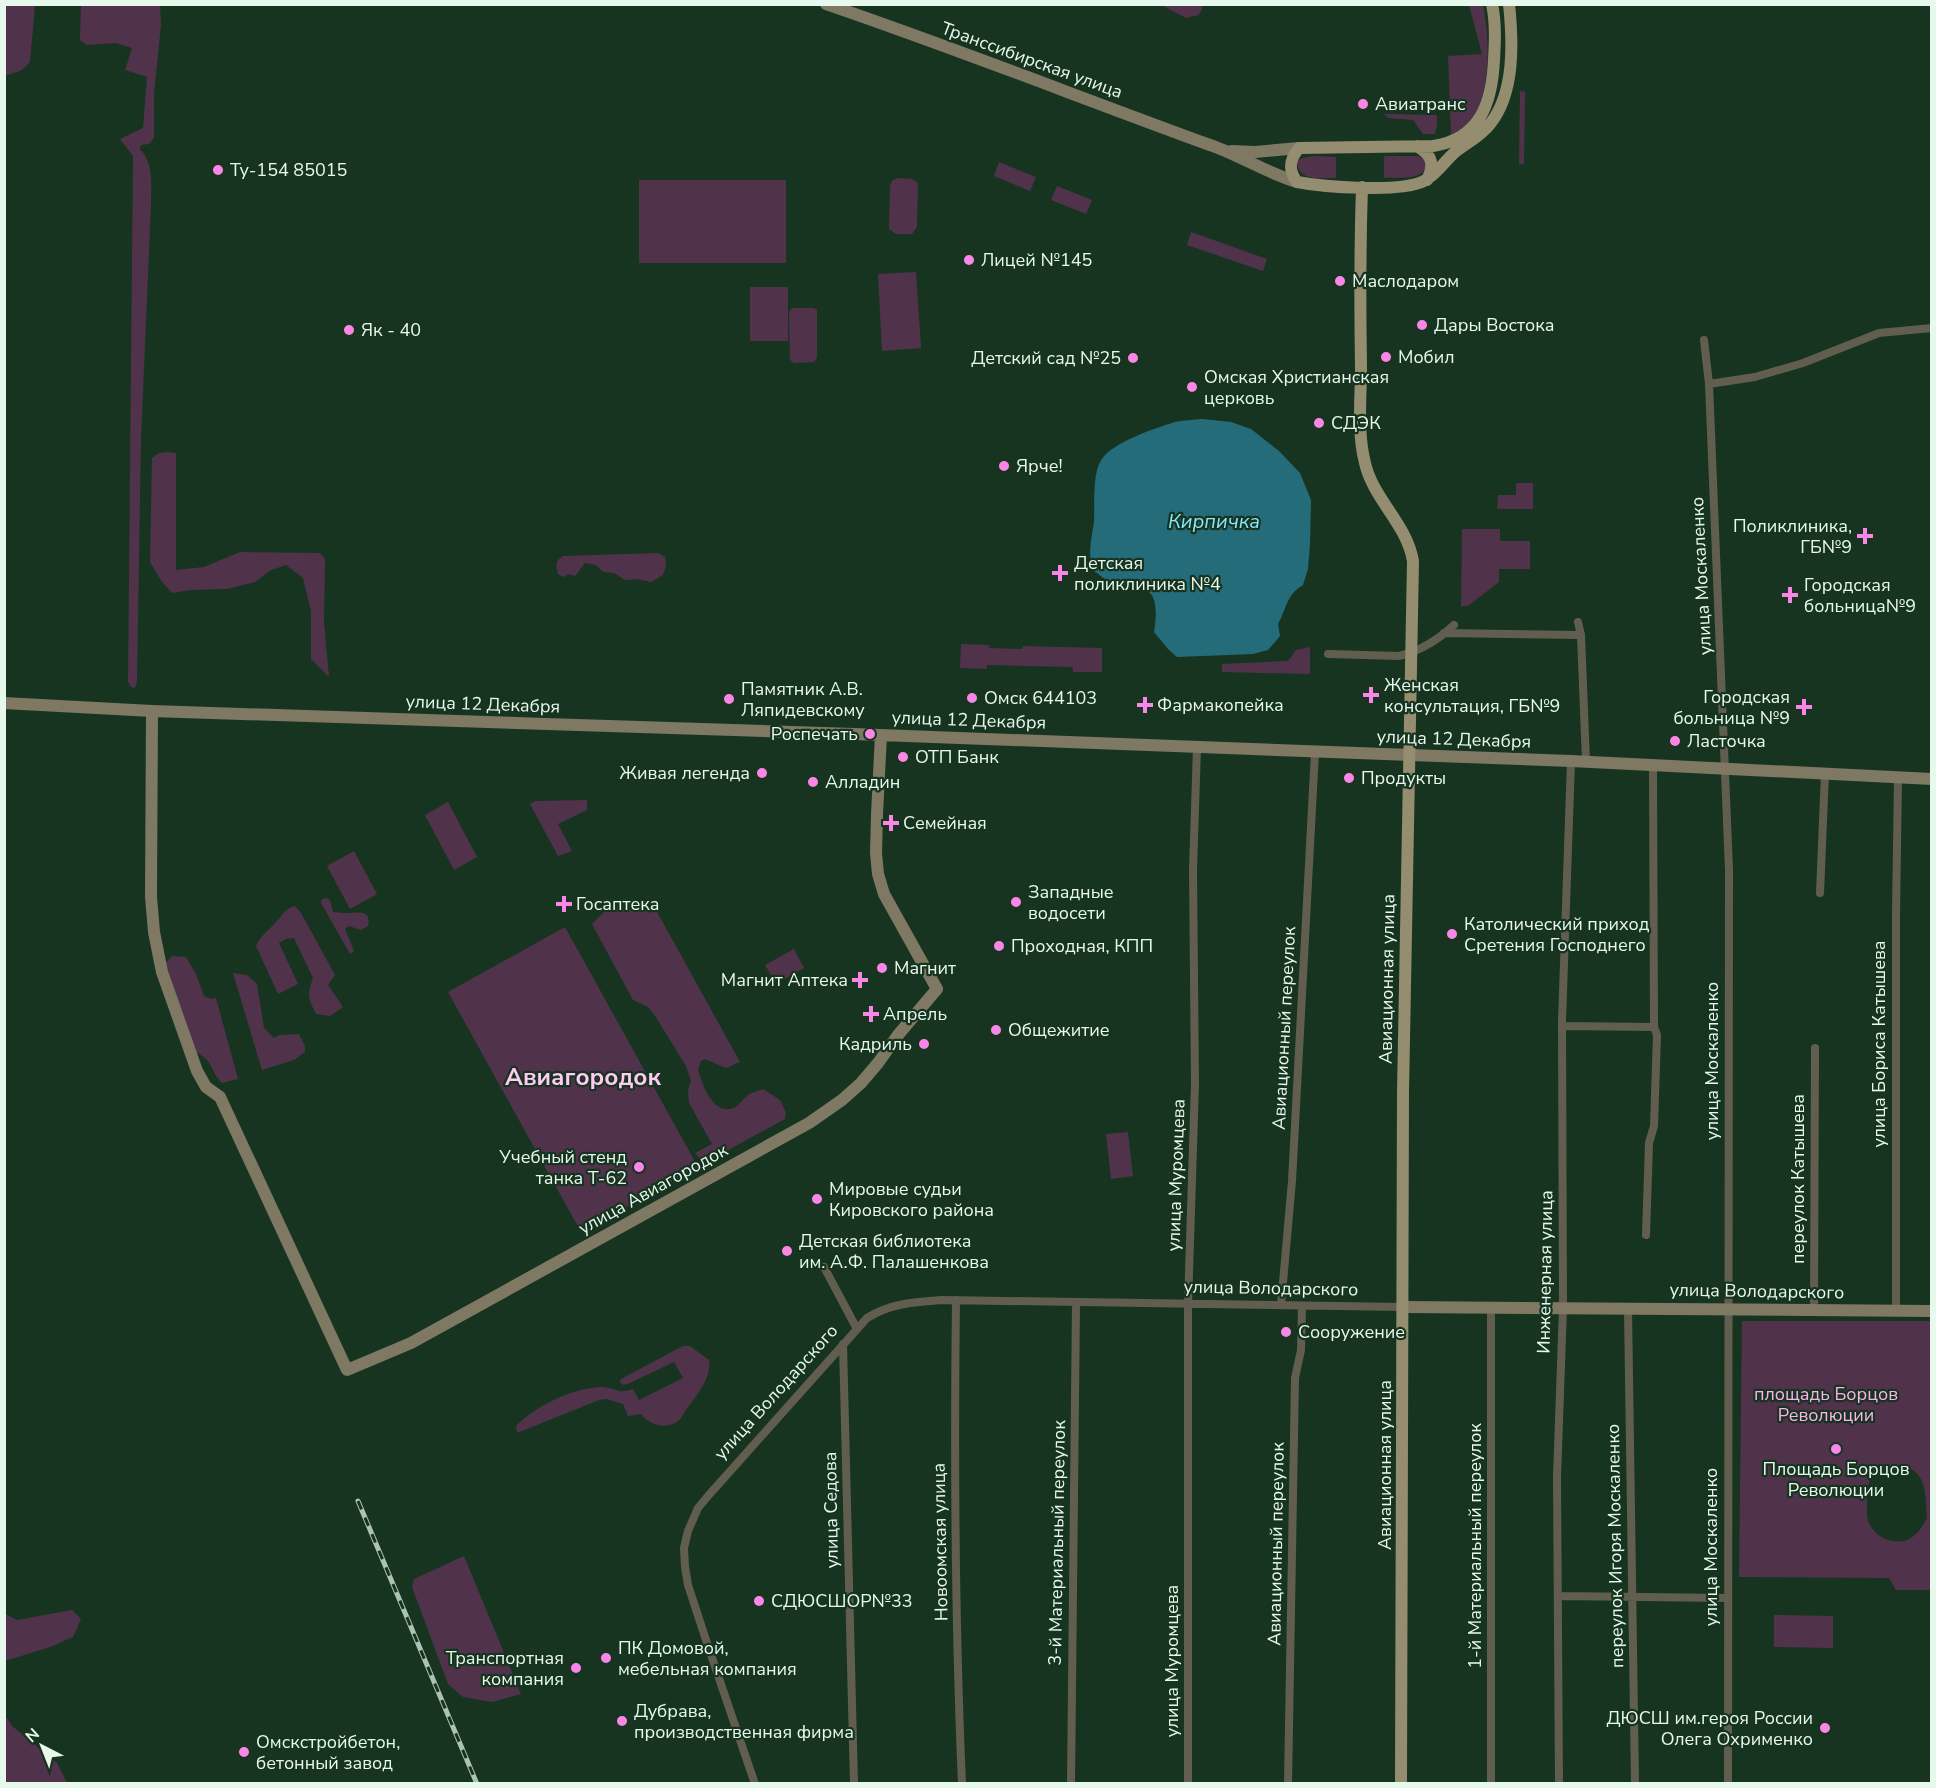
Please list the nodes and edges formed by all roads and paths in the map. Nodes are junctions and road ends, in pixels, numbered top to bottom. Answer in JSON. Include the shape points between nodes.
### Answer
{"nodes":[{"id":1,"x":826,"y":4,"type":"edge"},
{"id":2,"x":1492,"y":4,"type":"edge"},
{"id":3,"x":1509,"y":4,"type":"edge"},
{"id":4,"x":1417,"y":146,"type":"junction"},
{"id":5,"x":1299,"y":148,"type":"junction"},
{"id":6,"x":1226,"y":151,"type":"junction"},
{"id":7,"x":1427,"y":180,"type":"junction"},
{"id":8,"x":1297,"y":182,"type":"junction"},
{"id":9,"x":1362,"y":187,"type":"junction"},
{"id":10,"x":1932,"y":328,"type":"edge"},
{"id":11,"x":1704,"y":340,"type":"dead end"},
{"id":12,"x":1709,"y":384,"type":"junction"},
{"id":13,"x":1578,"y":622,"type":"dead end"},
{"id":14,"x":1454,"y":625,"type":"dead end"},
{"id":15,"x":1444,"y":633,"type":"junction"},
{"id":16,"x":1581,"y":635,"type":"junction"},
{"id":17,"x":1411,"y":653,"type":"junction"},
{"id":18,"x":1328,"y":654,"type":"dead end"},
{"id":19,"x":4,"y":703,"type":"edge"},
{"id":20,"x":152,"y":711,"type":"junction"},
{"id":21,"x":881,"y":735,"type":"junction"},
{"id":22,"x":1197,"y":747,"type":"junction"},
{"id":23,"x":1315,"y":752,"type":"junction"},
{"id":24,"x":1409,"y":756,"type":"junction"},
{"id":25,"x":1571,"y":761,"type":"junction"},
{"id":26,"x":1586,"y":762,"type":"junction"},
{"id":27,"x":1653,"y":766,"type":"junction"},
{"id":28,"x":1725,"y":769,"type":"junction"},
{"id":29,"x":1825,"y":774,"type":"junction"},
{"id":30,"x":1898,"y":778,"type":"junction"},
{"id":31,"x":1932,"y":779,"type":"edge"},
{"id":32,"x":1820,"y":893,"type":"dead end"},
{"id":33,"x":1562,"y":1026,"type":"junction"},
{"id":34,"x":1654,"y":1027,"type":"junction"},
{"id":35,"x":1815,"y":1048,"type":"dead end"},
{"id":36,"x":1646,"y":1235,"type":"dead end"},
{"id":37,"x":824,"y":1267,"type":"dead end"},
{"id":38,"x":956,"y":1300,"type":"junction"},
{"id":39,"x":1076,"y":1303,"type":"junction"},
{"id":40,"x":1188,"y":1305,"type":"junction"},
{"id":41,"x":1281,"y":1305,"type":"junction"},
{"id":42,"x":1302,"y":1306,"type":"junction"},
{"id":43,"x":1404,"y":1307,"type":"junction"},
{"id":44,"x":1491,"y":1308,"type":"junction"},
{"id":45,"x":1563,"y":1308,"type":"junction"},
{"id":46,"x":1628,"y":1308,"type":"junction"},
{"id":47,"x":1728,"y":1309,"type":"junction"},
{"id":48,"x":1814,"y":1310,"type":"junction"},
{"id":49,"x":1896,"y":1310,"type":"junction"},
{"id":50,"x":1932,"y":1311,"type":"edge"},
{"id":51,"x":856,"y":1329,"type":"junction"},
{"id":52,"x":843,"y":1344,"type":"junction"},
{"id":53,"x":1558,"y":1596,"type":"junction"},
{"id":54,"x":1632,"y":1598,"type":"junction"},
{"id":55,"x":1727,"y":1598,"type":"junction"},
{"id":56,"x":756,"y":1784,"type":"edge"},
{"id":57,"x":854,"y":1784,"type":"edge"},
{"id":58,"x":962,"y":1784,"type":"edge"},
{"id":59,"x":1071,"y":1784,"type":"edge"},
{"id":60,"x":1188,"y":1784,"type":"edge"},
{"id":61,"x":1288,"y":1784,"type":"edge"},
{"id":62,"x":1401,"y":1784,"type":"edge"},
{"id":63,"x":1491,"y":1784,"type":"edge"},
{"id":64,"x":1559,"y":1784,"type":"edge"},
{"id":65,"x":1635,"y":1784,"type":"edge"},
{"id":66,"x":1728,"y":1784,"type":"edge"}],
"edges":[{"from":1,"to":6,"type":"main road","name":"Транссибирская улица"},
{"from":2,"to":4,"type":"main road","via":[[1495,49],[1491,91],[1480,119],[1453,141]]},
{"from":3,"to":7,"type":"main road","via":[[1509,68],[1502,102],[1485,130]]},
{"from":4,"to":5,"type":"main road"},
{"from":4,"to":7,"type":"main road","via":[[1431,160]]},
{"from":5,"to":6,"type":"main road"},
{"from":5,"to":8,"type":"main road","via":[[1290,165]]},
{"from":6,"to":8,"type":"main road"},
{"from":7,"to":9,"type":"main road","via":[[1410,186]]},
{"from":8,"to":9,"type":"main road"},
{"from":9,"to":17,"type":"main road","name":"Авиационная улица","via":[[1362,451],[1373,483],[1411,548]]},
{"from":10,"to":12,"type":"street","via":[[1880,333],[1803,363]]},
{"from":11,"to":12,"type":"street","name":"улица Москаленко"},
{"from":12,"to":28,"type":"street","name":"улица Москаленко"},
{"from":13,"to":16,"type":"street"},
{"from":14,"to":15,"type":"street"},
{"from":15,"to":16,"type":"street"},
{"from":15,"to":17,"type":"street"},
{"from":16,"to":26,"type":"street"},
{"from":17,"to":18,"type":"street"},
{"from":17,"to":24,"type":"main road","name":"Авиационная улица"},
{"from":19,"to":20,"type":"main road","name":"улица 12 Декабря"},
{"from":20,"to":21,"type":"main road","name":"улица 12 Декабря"},
{"from":20,"to":21,"type":"main road","name":"улица Авиагородок","via":[[151,897],[162,972],[197,1071],[206,1087],[220,1096],[347,1370],[411,1343],[809,1123],[842,1100],[878,1063],[937,988],[884,894],[878,874]]},
{"from":21,"to":22,"type":"main road","name":"улица 12 Декабря"},
{"from":22,"to":23,"type":"main road","name":"улица 12 Декабря"},
{"from":22,"to":40,"type":"street","name":"улица Муромцева","via":[[1195,1084]]},
{"from":23,"to":24,"type":"main road","name":"улица 12 Декабря"},
{"from":23,"to":41,"type":"street","name":"Авиационный переулок","via":[[1292,1181]]},
{"from":24,"to":25,"type":"main road","name":"улица 12 Декабря"},
{"from":24,"to":43,"type":"main road","name":"Авиационная улица"},
{"from":25,"to":26,"type":"main road","name":"улица 12 Декабря"},
{"from":25,"to":33,"type":"street","name":"Инженерная улица"},
{"from":26,"to":27,"type":"main road","name":"улица 12 Декабря"},
{"from":27,"to":28,"type":"main road","name":"улица 12 Декабря"},
{"from":27,"to":34,"type":"street"},
{"from":28,"to":29,"type":"main road","name":"улица 12 Декабря"},
{"from":28,"to":47,"type":"street","name":"улица Москаленко","via":[[1729,870]]},
{"from":29,"to":30,"type":"main road","name":"улица 12 Декабря"},
{"from":29,"to":32,"type":"street"},
{"from":30,"to":31,"type":"main road","name":"улица 12 Декабря"},
{"from":30,"to":49,"type":"street","name":"улица Бориса Катышева"},
{"from":33,"to":34,"type":"street"},
{"from":33,"to":45,"type":"street","name":"Инженерная улица"},
{"from":34,"to":36,"type":"street","via":[[1654,1126],[1649,1143]]},
{"from":35,"to":48,"type":"street","name":"переулок Катышева"},
{"from":37,"to":51,"type":"street"},
{"from":38,"to":39,"type":"street","name":"улица Володарского"},
{"from":38,"to":51,"type":"street","name":"улица Володарского","via":[[893,1305],[867,1318]]},
{"from":38,"to":58,"type":"street","name":"Новоомская улица"},
{"from":39,"to":40,"type":"street","name":"улица Володарского"},
{"from":39,"to":59,"type":"street","name":"3-й Материальный переулок"},
{"from":40,"to":41,"type":"street","name":"улица Володарского"},
{"from":40,"to":60,"type":"street","name":"улица Муромцева"},
{"from":41,"to":42,"type":"street","name":"улица Володарского"},
{"from":42,"to":43,"type":"street","name":"улица Володарского"},
{"from":42,"to":61,"type":"street","name":"Авиационный переулок","via":[[1301,1350],[1295,1377]]},
{"from":43,"to":44,"type":"main road","name":"улица Володарского"},
{"from":43,"to":62,"type":"main road","name":"Авиационная улица"},
{"from":44,"to":45,"type":"main road","name":"улица Володарского"},
{"from":44,"to":63,"type":"street","name":"1-й Материальный переулок"},
{"from":45,"to":46,"type":"main road","name":"улица Володарского"},
{"from":45,"to":53,"type":"street","name":"Инженерная улица","via":[[1557,1477]]},
{"from":46,"to":47,"type":"main road","name":"улица Володарского"},
{"from":46,"to":54,"type":"street","name":"переулок Игоря Москаленко"},
{"from":47,"to":48,"type":"main road","name":"улица Володарского"},
{"from":47,"to":55,"type":"street","name":"улица Москаленко"},
{"from":48,"to":49,"type":"main road","name":"улица Володарского"},
{"from":49,"to":50,"type":"main road","name":"улица Володарского"},
{"from":51,"to":52,"type":"street","name":"улица Володарского"},
{"from":52,"to":56,"type":"street","name":"улица Володарского","via":[[698,1508],[684,1548],[688,1585]]},
{"from":52,"to":57,"type":"street","name":"улица Седова"},
{"from":53,"to":54,"type":"street"},
{"from":53,"to":64,"type":"street","name":"Инженерная улица"},
{"from":54,"to":55,"type":"street"},
{"from":54,"to":65,"type":"street","name":"переулок Игоря Москаленко"},
{"from":55,"to":66,"type":"street","name":"улица Москаленко"}]}
